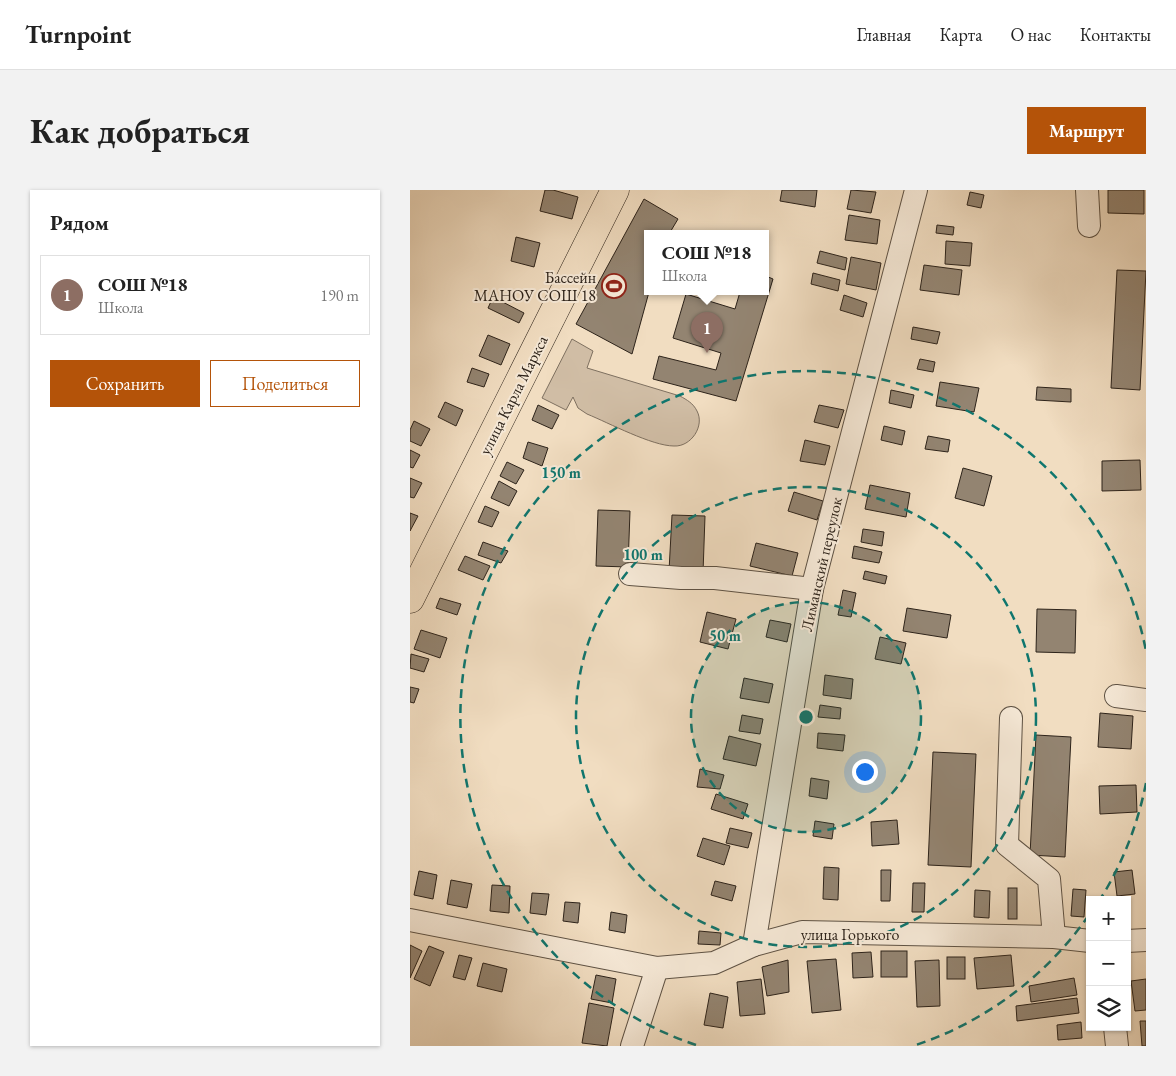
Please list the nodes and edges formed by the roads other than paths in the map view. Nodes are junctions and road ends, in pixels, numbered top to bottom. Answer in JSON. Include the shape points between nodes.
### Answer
{"nodes":[{"id":1,"x":615,"y":190,"type":"edge"},
{"id":2,"x":916,"y":190,"type":"edge"},
{"id":3,"x":1087,"y":190,"type":"edge"},
{"id":4,"x":1089,"y":226,"type":"dead end"},
{"id":5,"x":630,"y":574,"type":"dead end"},
{"id":6,"x":812,"y":589,"type":"junction"},
{"id":7,"x":410,"y":599,"type":"edge"},
{"id":8,"x":1116,"y":696,"type":"dead end"},
{"id":9,"x":1146,"y":700,"type":"edge"},
{"id":10,"x":1011,"y":718,"type":"dead end"},
{"id":11,"x":410,"y":920,"type":"edge"},
{"id":12,"x":1054,"y":937,"type":"junction"},
{"id":13,"x":1146,"y":940,"type":"edge"},
{"id":14,"x":1086,"y":941,"type":"edge"},
{"id":15,"x":1131,"y":941,"type":"edge"},
{"id":16,"x":754,"y":944,"type":"junction"},
{"id":17,"x":657,"y":968,"type":"junction"},
{"id":18,"x":1115,"y":1031,"type":"edge"},
{"id":19,"x":632,"y":1046,"type":"edge"},
{"id":20,"x":1117,"y":1046,"type":"edge"}],
"edges":[{"from":1,"to":7,"type":"main road","name":"улица Карла Маркса"},
{"from":2,"to":6,"type":"street","name":"Лиманский переулок"},
{"from":3,"to":4,"type":"street"},
{"from":5,"to":6,"type":"street","via":[[715,578]]},
{"from":6,"to":16,"type":"street","name":"Лиманский переулок"},
{"from":8,"to":9,"type":"street"},
{"from":10,"to":12,"type":"street","via":[[1007,845],[1049,879]]},
{"from":11,"to":17,"type":"street","name":"улица Горького"},
{"from":12,"to":14,"type":"street","name":"улица Горького"},
{"from":12,"to":16,"type":"street","name":"улица Горького","via":[[802,932]]},
{"from":13,"to":15,"type":"street"},
{"from":16,"to":17,"type":"street","name":"улица Горького","via":[[714,962]]},
{"from":17,"to":19,"type":"street"},
{"from":18,"to":20,"type":"street"}]}
